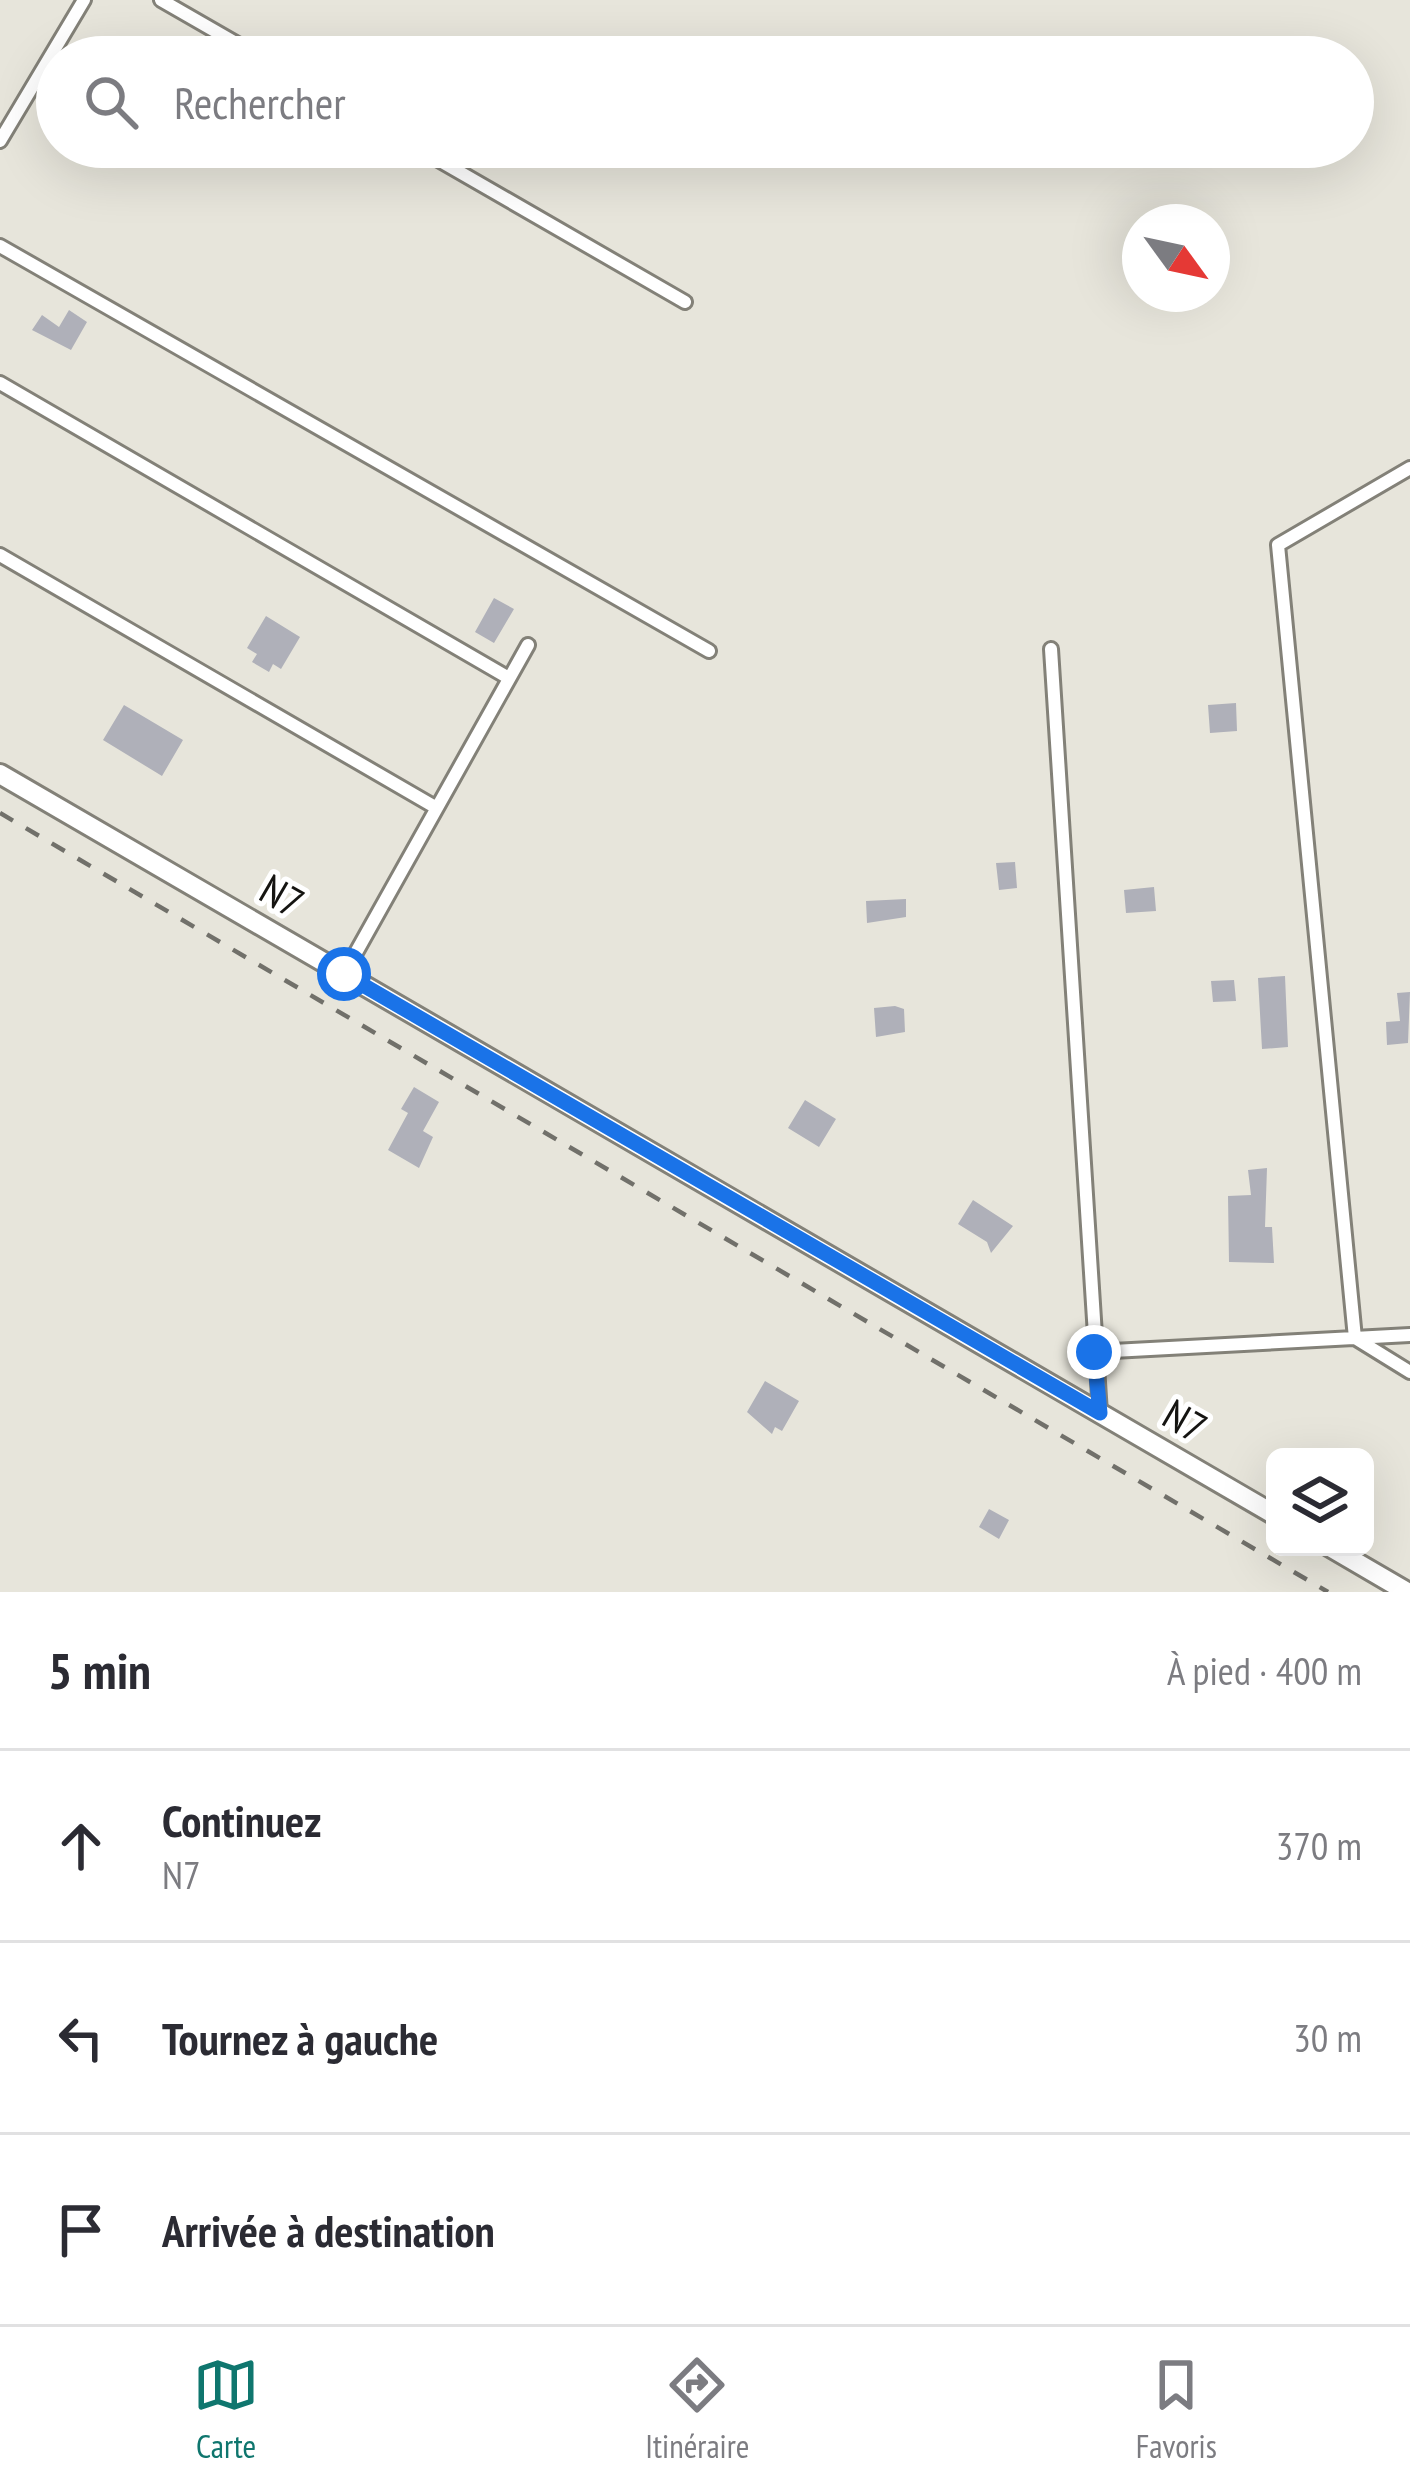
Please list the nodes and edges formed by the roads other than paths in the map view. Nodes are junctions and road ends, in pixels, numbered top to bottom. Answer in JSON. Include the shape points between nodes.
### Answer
{"nodes":[{"id":1,"x":84,"y":0,"type":"edge"},
{"id":2,"x":161,"y":0,"type":"edge"},
{"id":3,"x":63,"y":36,"type":"edge"},
{"id":4,"x":224,"y":36,"type":"edge"},
{"id":5,"x":36,"y":81,"type":"edge"},
{"id":6,"x":0,"y":141,"type":"edge"},
{"id":7,"x":452,"y":168,"type":"edge"},
{"id":8,"x":0,"y":246,"type":"edge"},
{"id":9,"x":685,"y":302,"type":"dead end"},
{"id":10,"x":0,"y":383,"type":"edge"},
{"id":11,"x":1410,"y":468,"type":"edge"},
{"id":12,"x":0,"y":555,"type":"edge"},
{"id":13,"x":527,"y":645,"type":"dead end"},
{"id":14,"x":1051,"y":649,"type":"dead end"},
{"id":15,"x":709,"y":651,"type":"dead end"},
{"id":16,"x":507,"y":677,"type":"junction"},
{"id":17,"x":0,"y":774,"type":"edge"},
{"id":18,"x":435,"y":807,"type":"junction"},
{"id":19,"x":344,"y":974,"type":"junction"},
{"id":20,"x":1410,"y":1335,"type":"edge"},
{"id":21,"x":1355,"y":1338,"type":"junction"},
{"id":22,"x":1094,"y":1352,"type":"junction"},
{"id":23,"x":1410,"y":1372,"type":"edge"},
{"id":24,"x":1100,"y":1413,"type":"junction"},
{"id":25,"x":1266,"y":1510,"type":"edge"},
{"id":26,"x":1345,"y":1556,"type":"edge"},
{"id":27,"x":1407,"y":1592,"type":"edge"}],
"edges":[{"from":1,"to":3,"type":"street"},
{"from":2,"to":4,"type":"street"},
{"from":5,"to":6,"type":"street"},
{"from":7,"to":9,"type":"street"},
{"from":8,"to":15,"type":"street"},
{"from":10,"to":16,"type":"street"},
{"from":11,"to":21,"type":"street","via":[[1278,544]]},
{"from":12,"to":18,"type":"street"},
{"from":13,"to":16,"type":"street"},
{"from":14,"to":22,"type":"street"},
{"from":16,"to":18,"type":"street"},
{"from":17,"to":19,"type":"main road","name":"N7"},
{"from":18,"to":19,"type":"street"},
{"from":19,"to":24,"type":"main road","name":"N7"},
{"from":20,"to":21,"type":"street"},
{"from":21,"to":22,"type":"street"},
{"from":21,"to":23,"type":"street"},
{"from":22,"to":24,"type":"street"},
{"from":24,"to":25,"type":"main road","name":"N7"},
{"from":26,"to":27,"type":"main road"}]}
